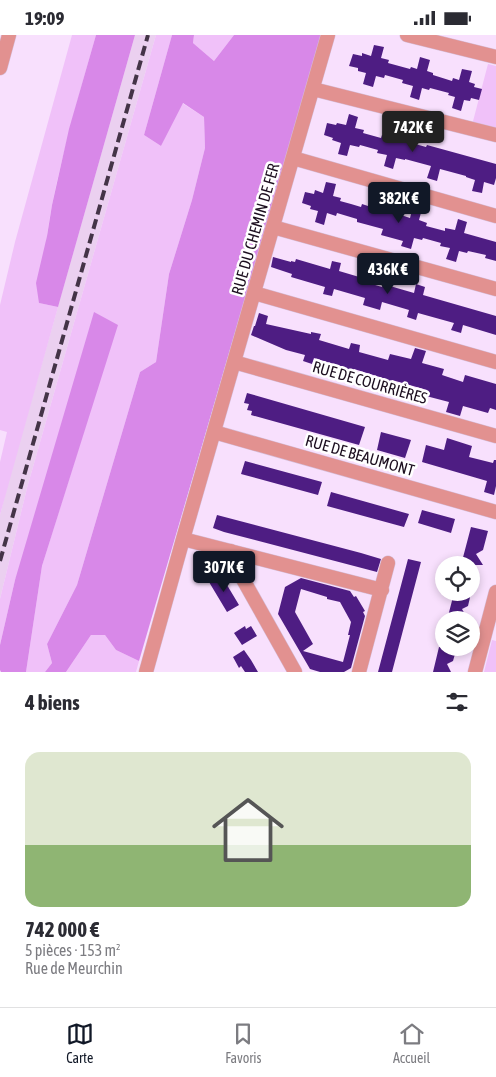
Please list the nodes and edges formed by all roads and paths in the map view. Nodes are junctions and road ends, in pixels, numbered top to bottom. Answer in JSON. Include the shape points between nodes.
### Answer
{"nodes":[{"id":1,"x":9,"y":35,"type":"edge"},
{"id":2,"x":328,"y":35,"type":"edge"},
{"id":3,"x":407,"y":35,"type":"edge"},
{"id":4,"x":496,"y":57,"type":"edge"},
{"id":5,"x":0,"y":68,"type":"edge"},
{"id":6,"x":313,"y":89,"type":"junction"},
{"id":7,"x":496,"y":135,"type":"edge"},
{"id":8,"x":293,"y":158,"type":"junction"},
{"id":9,"x":496,"y":216,"type":"edge"},
{"id":10,"x":273,"y":227,"type":"junction"},
{"id":11,"x":496,"y":289,"type":"edge"},
{"id":12,"x":254,"y":293,"type":"junction"},
{"id":13,"x":496,"y":362,"type":"edge"},
{"id":14,"x":234,"y":363,"type":"junction"},
{"id":15,"x":214,"y":432,"type":"junction"},
{"id":16,"x":496,"y":436,"type":"edge"},
{"id":17,"x":496,"y":512,"type":"edge"},
{"id":18,"x":183,"y":539,"type":"junction"},
{"id":19,"x":231,"y":551,"type":"junction"},
{"id":20,"x":388,"y":563,"type":"dead end"},
{"id":21,"x":382,"y":589,"type":"junction"},
{"id":22,"x":496,"y":592,"type":"edge"},
{"id":23,"x":491,"y":632,"type":"edge"},
{"id":24,"x":146,"y":672,"type":"edge"},
{"id":25,"x":295,"y":672,"type":"edge"},
{"id":26,"x":359,"y":672,"type":"edge"},
{"id":27,"x":475,"y":672,"type":"edge"}],
"edges":[{"from":1,"to":5,"type":"street"},
{"from":2,"to":6,"type":"street","name":"RUE DU CHEMIN DE FER"},
{"from":3,"to":4,"type":"street"},
{"from":6,"to":7,"type":"street"},
{"from":6,"to":8,"type":"street","name":"RUE DU CHEMIN DE FER"},
{"from":8,"to":9,"type":"street"},
{"from":8,"to":10,"type":"street","name":"RUE DU CHEMIN DE FER"},
{"from":10,"to":11,"type":"street"},
{"from":10,"to":12,"type":"street","name":"RUE DU CHEMIN DE FER"},
{"from":12,"to":13,"type":"street"},
{"from":12,"to":14,"type":"street","name":"RUE DU CHEMIN DE FER"},
{"from":14,"to":15,"type":"street","name":"RUE DU CHEMIN DE FER"},
{"from":14,"to":16,"type":"street","name":"RUE DE COURRIÈRES"},
{"from":15,"to":17,"type":"street","name":"RUE DE BEAUMONT"},
{"from":15,"to":18,"type":"street","name":"RUE DU CHEMIN DE FER"},
{"from":18,"to":19,"type":"street"},
{"from":18,"to":24,"type":"street","name":"RUE DU CHEMIN DE FER"},
{"from":19,"to":21,"type":"street"},
{"from":19,"to":25,"type":"street","via":[[240,574]]},
{"from":20,"to":21,"type":"street"},
{"from":21,"to":26,"type":"street"},
{"from":22,"to":23,"type":"street"},
{"from":23,"to":27,"type":"street"}]}
